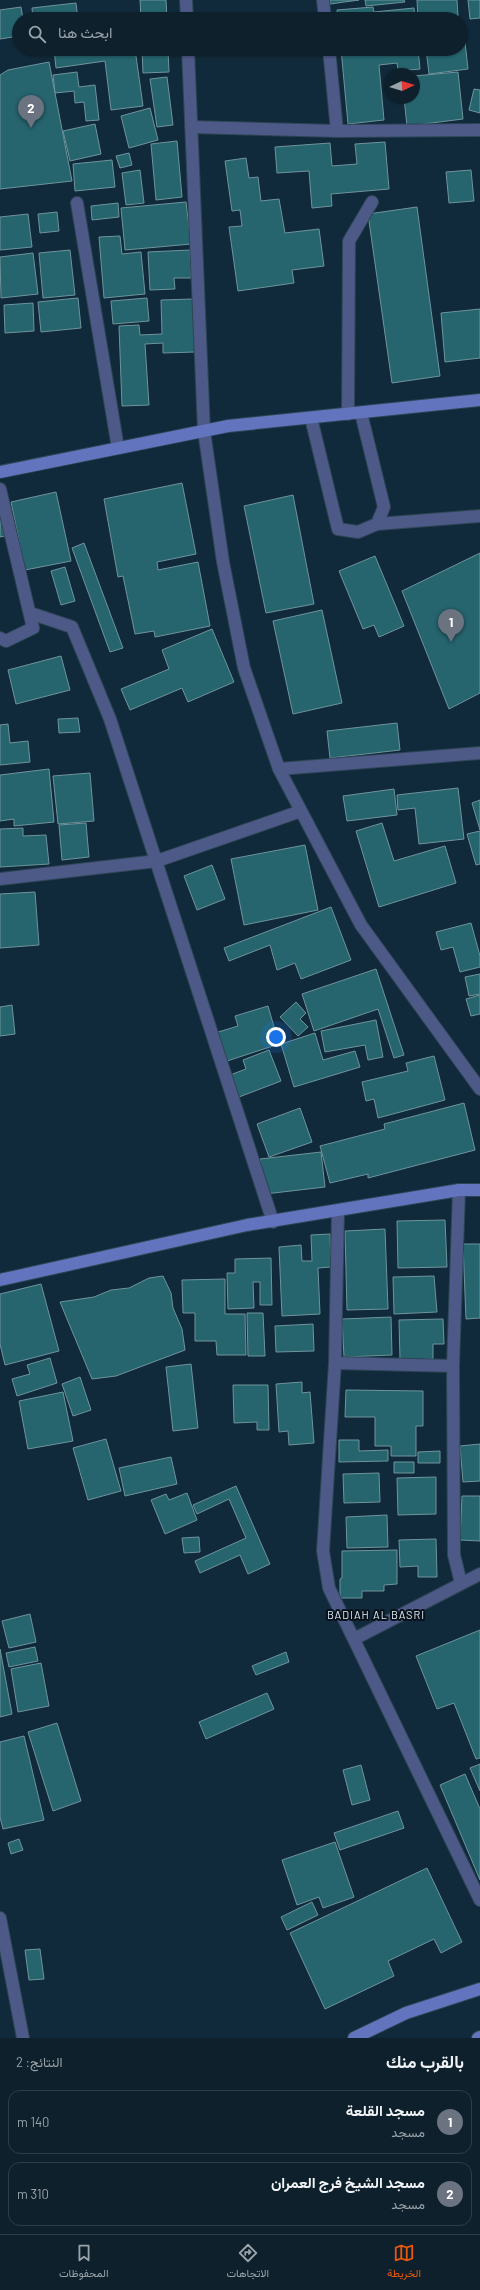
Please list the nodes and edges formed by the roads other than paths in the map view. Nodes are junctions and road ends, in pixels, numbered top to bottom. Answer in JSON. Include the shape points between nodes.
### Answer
{"nodes":[{"id":1,"x":186,"y":0,"type":"edge"},
{"id":2,"x":323,"y":0,"type":"edge"},
{"id":3,"x":187,"y":12,"type":"edge"},
{"id":4,"x":324,"y":12,"type":"edge"},
{"id":5,"x":188,"y":56,"type":"edge"},
{"id":6,"x":329,"y":56,"type":"edge"},
{"id":7,"x":191,"y":127,"type":"junction"},
{"id":8,"x":480,"y":130,"type":"edge"},
{"id":9,"x":337,"y":131,"type":"junction"},
{"id":10,"x":372,"y":202,"type":"dead end"},
{"id":11,"x":77,"y":203,"type":"dead end"},
{"id":12,"x":480,"y":400,"type":"edge"},
{"id":13,"x":361,"y":413,"type":"junction"},
{"id":14,"x":348,"y":414,"type":"junction"},
{"id":15,"x":311,"y":418,"type":"junction"},
{"id":16,"x":204,"y":431,"type":"junction"},
{"id":17,"x":118,"y":448,"type":"junction"},
{"id":18,"x":0,"y":472,"type":"edge"},
{"id":19,"x":0,"y":489,"type":"edge"},
{"id":20,"x":480,"y":516,"type":"edge"},
{"id":21,"x":377,"y":524,"type":"junction"},
{"id":22,"x":30,"y":613,"type":"junction"},
{"id":23,"x":0,"y":638,"type":"edge"},
{"id":24,"x":480,"y":753,"type":"edge"},
{"id":25,"x":279,"y":769,"type":"junction"},
{"id":26,"x":301,"y":811,"type":"junction"},
{"id":27,"x":157,"y":861,"type":"junction"},
{"id":28,"x":0,"y":879,"type":"edge"},
{"id":29,"x":480,"y":1089,"type":"edge"},
{"id":30,"x":459,"y":1190,"type":"junction"},
{"id":31,"x":480,"y":1190,"type":"edge"},
{"id":32,"x":338,"y":1211,"type":"junction"},
{"id":33,"x":273,"y":1222,"type":"junction"},
{"id":34,"x":0,"y":1280,"type":"edge"},
{"id":35,"x":335,"y":1363,"type":"junction"},
{"id":36,"x":453,"y":1366,"type":"junction"},
{"id":37,"x":480,"y":1574,"type":"edge"},
{"id":38,"x":461,"y":1583,"type":"junction"},
{"id":39,"x":354,"y":1639,"type":"junction"},
{"id":40,"x":480,"y":1900,"type":"edge"},
{"id":41,"x":0,"y":1918,"type":"edge"},
{"id":42,"x":480,"y":1989,"type":"edge"},
{"id":43,"x":22,"y":2038,"type":"edge"},
{"id":44,"x":354,"y":2038,"type":"edge"}],
"edges":[{"from":1,"to":3,"type":"street"},
{"from":2,"to":4,"type":"street"},
{"from":5,"to":7,"type":"street"},
{"from":6,"to":9,"type":"street"},
{"from":7,"to":9,"type":"street"},
{"from":7,"to":16,"type":"street"},
{"from":8,"to":9,"type":"street"},
{"from":10,"to":14,"type":"street","via":[[349,241]]},
{"from":11,"to":17,"type":"street"},
{"from":12,"to":13,"type":"street"},
{"from":13,"to":14,"type":"street"},
{"from":13,"to":21,"type":"street","via":[[384,507]]},
{"from":14,"to":15,"type":"street"},
{"from":15,"to":16,"type":"street","via":[[228,426]]},
{"from":15,"to":21,"type":"street","via":[[338,529],[358,532]]},
{"from":16,"to":17,"type":"street"},
{"from":16,"to":25,"type":"street","via":[[223,562],[244,668]]},
{"from":17,"to":18,"type":"street"},
{"from":19,"to":22,"type":"street"},
{"from":20,"to":21,"type":"street"},
{"from":22,"to":23,"type":"street","via":[[33,628],[6,641]]},
{"from":22,"to":27,"type":"street","via":[[72,627],[110,719]]},
{"from":24,"to":25,"type":"street"},
{"from":25,"to":26,"type":"street"},
{"from":26,"to":27,"type":"street"},
{"from":26,"to":29,"type":"street","via":[[361,924]]},
{"from":27,"to":28,"type":"street"},
{"from":27,"to":33,"type":"street"},
{"from":30,"to":31,"type":"street"},
{"from":30,"to":32,"type":"street"},
{"from":30,"to":36,"type":"street"},
{"from":32,"to":33,"type":"street"},
{"from":32,"to":35,"type":"street"},
{"from":33,"to":34,"type":"street"},
{"from":35,"to":36,"type":"street"},
{"from":35,"to":39,"type":"street","via":[[323,1551],[329,1588]]},
{"from":36,"to":38,"type":"street","via":[[454,1554]]},
{"from":37,"to":38,"type":"street"},
{"from":38,"to":39,"type":"street"},
{"from":39,"to":40,"type":"street"},
{"from":41,"to":43,"type":"street"},
{"from":42,"to":44,"type":"street","via":[[406,2013]]}]}
